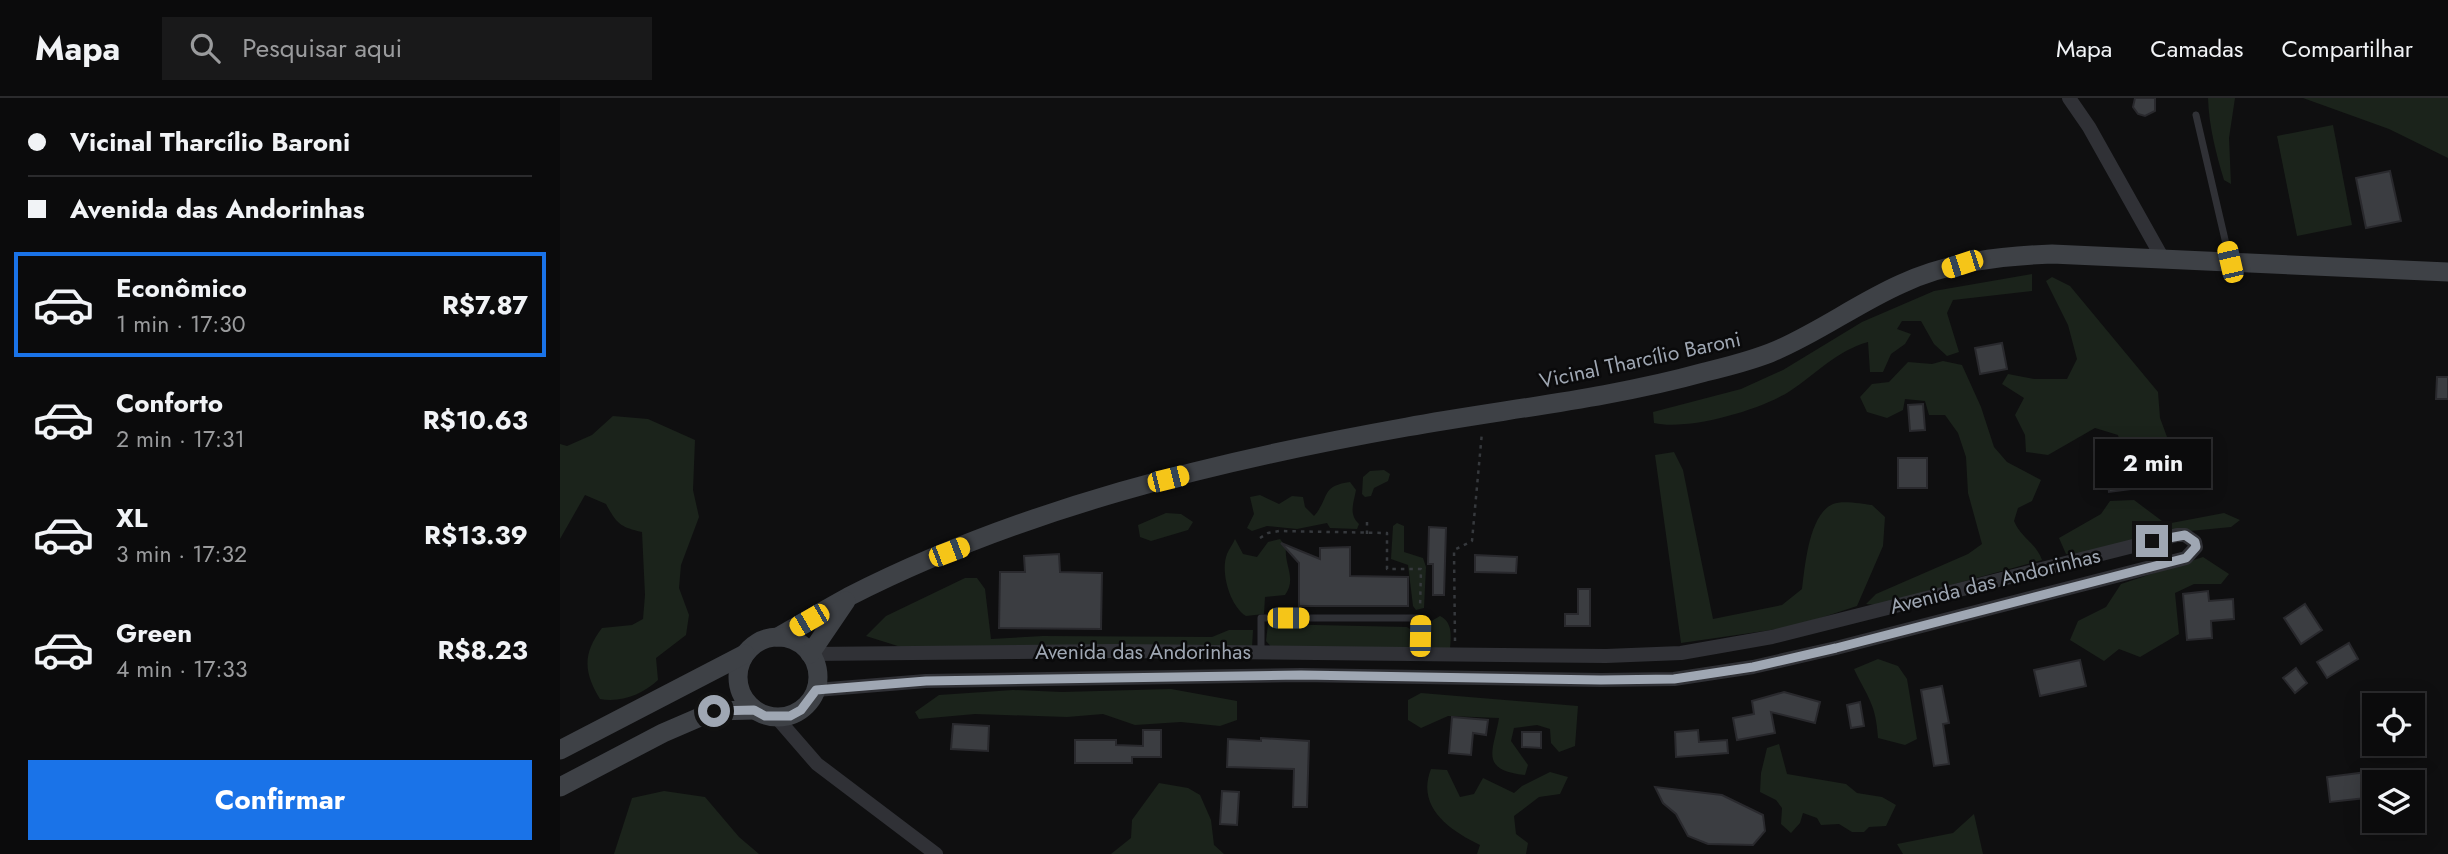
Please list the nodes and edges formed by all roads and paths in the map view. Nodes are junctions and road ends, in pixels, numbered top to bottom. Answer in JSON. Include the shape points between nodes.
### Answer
{"nodes":[{"id":1,"x":2069,"y":98,"type":"edge"},
{"id":2,"x":2196,"y":115,"type":"dead end"},
{"id":3,"x":2163,"y":259,"type":"junction"},
{"id":4,"x":2230,"y":262,"type":"junction"},
{"id":5,"x":2448,"y":272,"type":"edge"},
{"id":6,"x":1483,"y":414,"type":"junction"},
{"id":7,"x":1367,"y":518,"type":"dead end"},
{"id":8,"x":1367,"y":534,"type":"junction"},
{"id":9,"x":1260,"y":538,"type":"dead end"},
{"id":10,"x":848,"y":597,"type":"junction"},
{"id":11,"x":1420,"y":618,"type":"junction"},
{"id":12,"x":778,"y":637,"type":"junction"},
{"id":13,"x":1261,"y":653,"type":"junction"},
{"id":14,"x":745,"y":654,"type":"junction"},
{"id":15,"x":810,"y":654,"type":"junction"},
{"id":16,"x":1420,"y":654,"type":"junction"},
{"id":17,"x":1455,"y":654,"type":"junction"},
{"id":18,"x":816,"y":690,"type":"junction"},
{"id":19,"x":754,"y":710,"type":"junction"},
{"id":20,"x":778,"y":718,"type":"junction"},
{"id":21,"x":560,"y":750,"type":"edge"},
{"id":22,"x":560,"y":787,"type":"edge"},
{"id":23,"x":936,"y":854,"type":"edge"}],
"edges":[{"from":1,"to":3,"type":"street"},
{"from":2,"to":4,"type":"lane"},
{"from":3,"to":4,"type":"main road","name":"Vicinal Tharcílio Baroni"},
{"from":3,"to":6,"type":"main road","name":"Vicinal Tharcílio Baroni","via":[[2052,254],[1962,264],[1903,283],[1770,353],[1703,373]]},
{"from":4,"to":5,"type":"main road","name":"Vicinal Tharcílio Baroni"},
{"from":6,"to":10,"type":"main road","name":"Vicinal Tharcílio Baroni","via":[[1270,454],[1143,485],[1037,519]]},
{"from":6,"to":17,"type":"path","via":[[1472,541],[1454,550]]},
{"from":7,"to":8,"type":"path"},
{"from":8,"to":9,"type":"path","via":[[1279,531]]},
{"from":8,"to":11,"type":"path","via":[[1387,533],[1387,569],[1421,569]]},
{"from":10,"to":12,"type":"main road","name":"Vicinal Tharcílio Baroni"},
{"from":10,"to":15,"type":"main road"},
{"from":11,"to":13,"type":"lane","via":[[1261,618]]},
{"from":11,"to":16,"type":"lane"},
{"from":12,"to":14,"type":"main road","via":[[765,639]]},
{"from":12,"to":15,"type":"main road","via":[[802,645]]},
{"from":13,"to":15,"type":"street","name":"Avenida das Andorinhas"},
{"from":13,"to":16,"type":"street","name":"Avenida das Andorinhas"},
{"from":14,"to":19,"type":"main road","via":[[737,677],[745,701]]},
{"from":14,"to":21,"type":"main road"},
{"from":15,"to":18,"type":"main road","via":[[816,665]]},
{"from":16,"to":17,"type":"street","name":"Avenida das Andorinhas"},
{"from":17,"to":18,"type":"street","name":"Avenida das Andorinhas","via":[[1681,653],[1772,638],[2177,535],[2185,535],[2196,547],[2186,558],[1836,648],[1674,679],[1287,675],[926,681]]},
{"from":18,"to":20,"type":"main road","via":[[801,710]]},
{"from":19,"to":20,"type":"main road"},
{"from":19,"to":22,"type":"main road","via":[[714,711]]},
{"from":20,"to":23,"type":"street","via":[[817,764]]}]}
